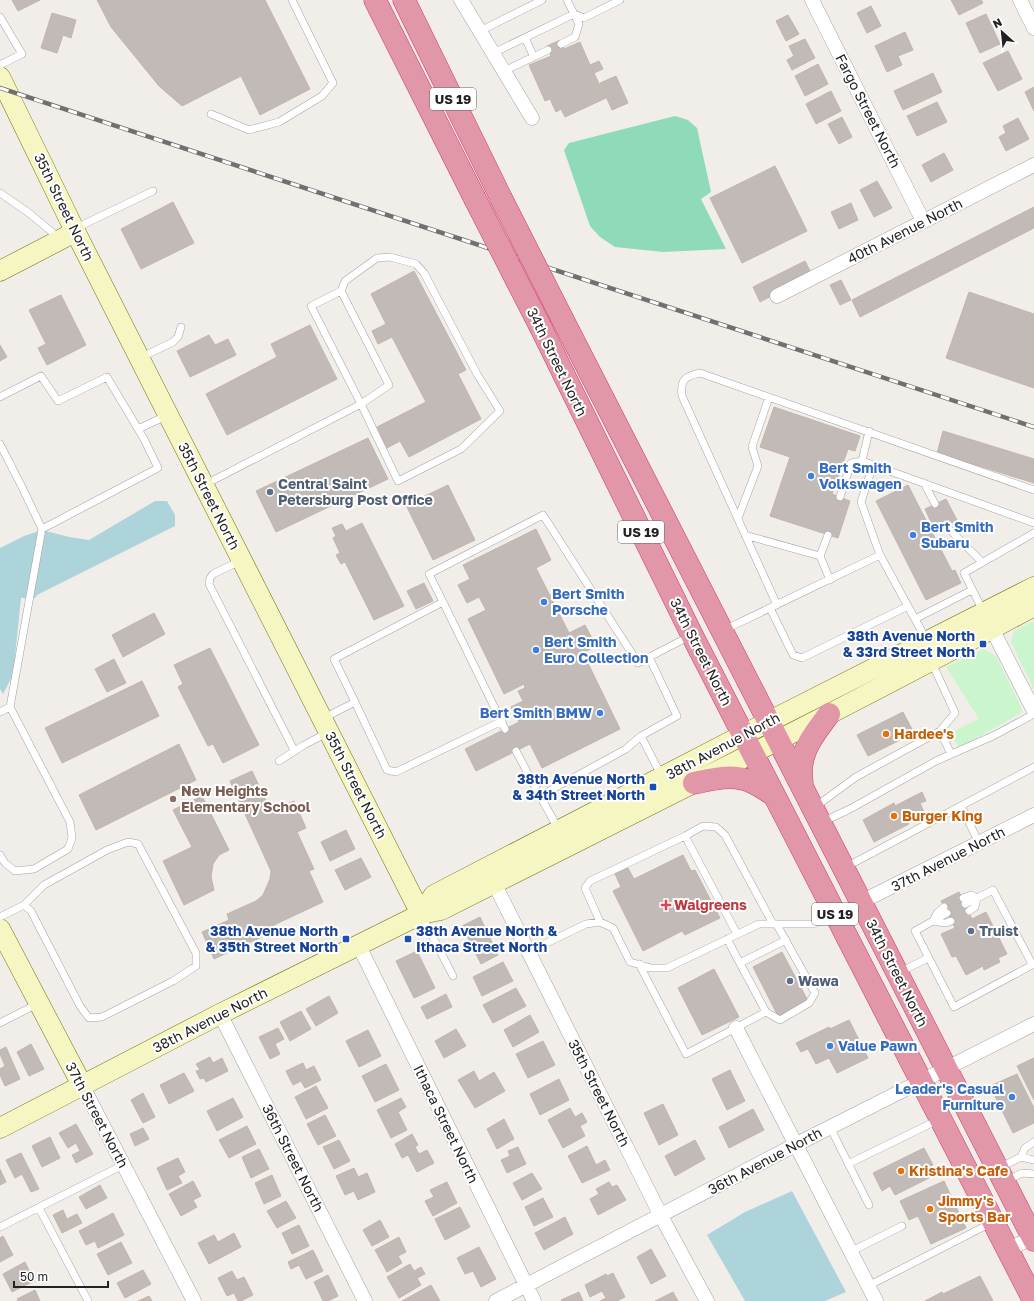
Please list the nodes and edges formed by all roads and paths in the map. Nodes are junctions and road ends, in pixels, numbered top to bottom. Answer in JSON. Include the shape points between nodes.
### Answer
{"nodes":[{"id":1,"x":292,"y":0,"type":"edge"},
{"id":2,"x":375,"y":0,"type":"edge"},
{"id":3,"x":404,"y":0,"type":"edge"},
{"id":4,"x":461,"y":0,"type":"edge"},
{"id":5,"x":542,"y":0,"type":"edge"},
{"id":6,"x":567,"y":0,"type":"edge"},
{"id":7,"x":620,"y":0,"type":"edge"},
{"id":8,"x":812,"y":0,"type":"edge"},
{"id":9,"x":1020,"y":0,"type":"edge"},
{"id":10,"x":574,"y":14,"type":"junction"},
{"id":11,"x":0,"y":17,"type":"edge"},
{"id":12,"x":1034,"y":28,"type":"edge"},
{"id":13,"x":480,"y":31,"type":"junction"},
{"id":14,"x":525,"y":38,"type":"junction"},
{"id":15,"x":561,"y":44,"type":"dead end"},
{"id":16,"x":548,"y":50,"type":"dead end"},
{"id":17,"x":493,"y":53,"type":"junction"},
{"id":18,"x":534,"y":57,"type":"junction"},
{"id":19,"x":0,"y":65,"type":"edge"},
{"id":20,"x":504,"y":71,"type":"junction"},
{"id":21,"x":0,"y":77,"type":"edge"},
{"id":22,"x":211,"y":114,"type":"dead end"},
{"id":23,"x":532,"y":118,"type":"dead end"},
{"id":24,"x":1034,"y":166,"type":"edge"},
{"id":25,"x":154,"y":191,"type":"dead end"},
{"id":26,"x":0,"y":193,"type":"edge"},
{"id":27,"x":923,"y":221,"type":"junction"},
{"id":28,"x":70,"y":233,"type":"junction"},
{"id":29,"x":0,"y":271,"type":"edge"},
{"id":30,"x":340,"y":291,"type":"junction"},
{"id":31,"x":777,"y":296,"type":"dead end"},
{"id":32,"x":181,"y":327,"type":"dead end"},
{"id":33,"x":140,"y":358,"type":"junction"},
{"id":34,"x":0,"y":397,"type":"edge"},
{"id":35,"x":769,"y":397,"type":"junction"},
{"id":36,"x":361,"y":404,"type":"junction"},
{"id":37,"x":168,"y":415,"type":"junction"},
{"id":38,"x":138,"y":429,"type":"junction"},
{"id":39,"x":869,"y":432,"type":"junction"},
{"id":40,"x":0,"y":444,"type":"edge"},
{"id":41,"x":862,"y":461,"type":"junction"},
{"id":42,"x":873,"y":465,"type":"junction"},
{"id":43,"x":924,"y":483,"type":"junction"},
{"id":44,"x":204,"y":485,"type":"junction"},
{"id":45,"x":1034,"y":490,"type":"edge"},
{"id":46,"x":840,"y":497,"type":"dead end"},
{"id":47,"x":935,"y":504,"type":"dead end"},
{"id":48,"x":738,"y":518,"type":"junction"},
{"id":49,"x":1034,"y":523,"type":"edge"},
{"id":50,"x":946,"y":526,"type":"dead end"},
{"id":51,"x":42,"y":529,"type":"junction"},
{"id":52,"x":1034,"y":533,"type":"edge"},
{"id":53,"x":745,"y":535,"type":"junction"},
{"id":54,"x":828,"y":535,"type":"dead end"},
{"id":55,"x":880,"y":555,"type":"junction"},
{"id":56,"x":820,"y":556,"type":"junction"},
{"id":57,"x":242,"y":560,"type":"junction"},
{"id":58,"x":982,"y":562,"type":"junction"},
{"id":59,"x":830,"y":580,"type":"junction"},
{"id":60,"x":1034,"y":587,"type":"edge"},
{"id":61,"x":972,"y":590,"type":"junction"},
{"id":62,"x":443,"y":602,"type":"junction"},
{"id":63,"x":777,"y":605,"type":"junction"},
{"id":64,"x":908,"y":606,"type":"junction"},
{"id":65,"x":1034,"y":606,"type":"edge"},
{"id":66,"x":770,"y":608,"type":"junction"},
{"id":67,"x":915,"y":619,"type":"junction"},
{"id":68,"x":988,"y":621,"type":"junction"},
{"id":69,"x":722,"y":631,"type":"junction"},
{"id":70,"x":692,"y":635,"type":"junction"},
{"id":71,"x":928,"y":641,"type":"junction"},
{"id":72,"x":648,"y":657,"type":"junction"},
{"id":73,"x":931,"y":661,"type":"junction"},
{"id":74,"x":355,"y":702,"type":"junction"},
{"id":75,"x":10,"y":707,"type":"junction"},
{"id":76,"x":0,"y":712,"type":"edge"},
{"id":77,"x":1034,"y":713,"type":"edge"},
{"id":78,"x":829,"y":714,"type":"junction"},
{"id":79,"x":502,"y":721,"type":"junction"},
{"id":80,"x":768,"y":722,"type":"junction"},
{"id":81,"x":326,"y":725,"type":"junction"},
{"id":82,"x":505,"y":729,"type":"dead end"},
{"id":83,"x":940,"y":731,"type":"junction"},
{"id":84,"x":641,"y":736,"type":"junction"},
{"id":85,"x":779,"y":741,"type":"junction"},
{"id":86,"x":748,"y":745,"type":"junction"},
{"id":87,"x":294,"y":750,"type":"junction"},
{"id":88,"x":516,"y":751,"type":"dead end"},
{"id":89,"x":951,"y":754,"type":"junction"},
{"id":90,"x":279,"y":761,"type":"dead end"},
{"id":91,"x":1034,"y":767,"type":"edge"},
{"id":92,"x":663,"y":777,"type":"junction"},
{"id":93,"x":694,"y":783,"type":"junction"},
{"id":94,"x":802,"y":786,"type":"junction"},
{"id":95,"x":774,"y":795,"type":"junction"},
{"id":96,"x":540,"y":796,"type":"junction"},
{"id":97,"x":961,"y":806,"type":"junction"},
{"id":98,"x":817,"y":815,"type":"junction"},
{"id":99,"x":1034,"y":815,"type":"edge"},
{"id":100,"x":559,"y":830,"type":"junction"},
{"id":101,"x":685,"y":836,"type":"junction"},
{"id":102,"x":979,"y":843,"type":"junction"},
{"id":103,"x":0,"y":855,"type":"edge"},
{"id":104,"x":844,"y":868,"type":"junction"},
{"id":105,"x":490,"y":876,"type":"junction"},
{"id":106,"x":977,"y":898,"type":"junction"},
{"id":107,"x":964,"y":901,"type":"dead end"},
{"id":108,"x":861,"y":902,"type":"junction"},
{"id":109,"x":24,"y":905,"type":"junction"},
{"id":110,"x":946,"y":910,"type":"dead end"},
{"id":111,"x":969,"y":911,"type":"dead end"},
{"id":112,"x":421,"y":914,"type":"junction"},
{"id":113,"x":836,"y":914,"type":"junction"},
{"id":114,"x":0,"y":917,"type":"edge"},
{"id":115,"x":933,"y":921,"type":"junction"},
{"id":116,"x":951,"y":921,"type":"dead end"},
{"id":117,"x":600,"y":922,"type":"junction"},
{"id":118,"x":775,"y":924,"type":"junction"},
{"id":119,"x":0,"y":929,"type":"edge"},
{"id":120,"x":737,"y":934,"type":"junction"},
{"id":121,"x":727,"y":939,"type":"junction"},
{"id":122,"x":786,"y":940,"type":"junction"},
{"id":123,"x":359,"y":946,"type":"junction"},
{"id":124,"x":528,"y":952,"type":"junction"},
{"id":125,"x":928,"y":958,"type":"junction"},
{"id":126,"x":740,"y":963,"type":"junction"},
{"id":127,"x":639,"y":964,"type":"junction"},
{"id":128,"x":1033,"y":964,"type":"edge"},
{"id":129,"x":896,"y":971,"type":"junction"},
{"id":130,"x":453,"y":976,"type":"dead end"},
{"id":131,"x":39,"y":1003,"type":"junction"},
{"id":132,"x":766,"y":1012,"type":"junction"},
{"id":133,"x":220,"y":1014,"type":"junction"},
{"id":134,"x":0,"y":1023,"type":"edge"},
{"id":135,"x":1034,"y":1024,"type":"edge"},
{"id":136,"x":736,"y":1028,"type":"junction"},
{"id":137,"x":946,"y":1069,"type":"junction"},
{"id":138,"x":922,"y":1082,"type":"junction"},
{"id":139,"x":82,"y":1085,"type":"junction"},
{"id":140,"x":941,"y":1119,"type":"junction"},
{"id":141,"x":0,"y":1128,"type":"edge"},
{"id":142,"x":830,"y":1128,"type":"junction"},
{"id":143,"x":1034,"y":1142,"type":"edge"},
{"id":144,"x":795,"y":1145,"type":"junction"},
{"id":145,"x":1021,"y":1157,"type":"junction"},
{"id":146,"x":1034,"y":1160,"type":"edge"},
{"id":147,"x":848,"y":1164,"type":"junction"},
{"id":148,"x":123,"y":1165,"type":"junction"},
{"id":149,"x":1034,"y":1174,"type":"edge"},
{"id":150,"x":1001,"y":1175,"type":"junction"},
{"id":151,"x":869,"y":1205,"type":"dead end"},
{"id":152,"x":39,"y":1208,"type":"junction"},
{"id":153,"x":661,"y":1216,"type":"junction"},
{"id":154,"x":993,"y":1222,"type":"junction"},
{"id":155,"x":902,"y":1226,"type":"dead end"},
{"id":156,"x":0,"y":1227,"type":"edge"},
{"id":157,"x":1034,"y":1238,"type":"edge"},
{"id":158,"x":1007,"y":1250,"type":"junction"},
{"id":159,"x":850,"y":1252,"type":"junction"},
{"id":160,"x":526,"y":1286,"type":"junction"},
{"id":161,"x":868,"y":1286,"type":"junction"},
{"id":162,"x":88,"y":1301,"type":"edge"},
{"id":163,"x":194,"y":1301,"type":"edge"},
{"id":164,"x":365,"y":1301,"type":"edge"},
{"id":165,"x":496,"y":1301,"type":"edge"},
{"id":166,"x":534,"y":1301,"type":"edge"},
{"id":167,"x":707,"y":1301,"type":"edge"},
{"id":168,"x":876,"y":1301,"type":"edge"},
{"id":169,"x":1034,"y":1301,"type":"edge"}],
"edges":[{"from":1,"to":22,"type":"lane","via":[[333,82],[322,96],[279,122],[249,130]]},
{"from":2,"to":70,"type":"highway","name":"34th Street North","number":"US 19","bridge":true,"via":[[541,328]]},
{"from":3,"to":69,"type":"highway","name":"34th Street North","number":"US 19","bridge":true,"via":[[563,320]]},
{"from":4,"to":13,"type":"street"},
{"from":5,"to":13,"type":"lane"},
{"from":6,"to":10,"type":"lane"},
{"from":7,"to":10,"type":"lane","via":[[584,18]]},
{"from":8,"to":27,"type":"street","name":"Fargo Street North"},
{"from":9,"to":12,"type":"street"},
{"from":10,"to":14,"type":"lane"},
{"from":10,"to":15,"type":"lane","via":[[579,24],[575,37]]},
{"from":11,"to":19,"type":"lane","via":[[22,54]]},
{"from":13,"to":17,"type":"street"},
{"from":14,"to":17,"type":"lane"},
{"from":14,"to":18,"type":"lane"},
{"from":16,"to":18,"type":"lane"},
{"from":17,"to":20,"type":"street"},
{"from":18,"to":20,"type":"lane"},
{"from":20,"to":23,"type":"street"},
{"from":21,"to":28,"type":"main road","name":"35th Street North"},
{"from":24,"to":27,"type":"street","name":"40th Avenue North"},
{"from":25,"to":28,"type":"lane"},
{"from":26,"to":28,"type":"lane","via":[[31,214]]},
{"from":27,"to":31,"type":"street","name":"40th Avenue North"},
{"from":28,"to":29,"type":"main road"},
{"from":28,"to":33,"type":"main road","name":"35th Street North"},
{"from":30,"to":36,"type":"lane","via":[[389,385]]},
{"from":30,"to":36,"type":"lane","via":[[311,306]]},
{"from":30,"to":36,"type":"lane","via":[[345,281],[377,258],[390,257],[416,264],[424,273],[477,374],[500,411],[461,449],[398,481]]},
{"from":32,"to":33,"type":"lane","via":[[178,337],[173,342]]},
{"from":33,"to":37,"type":"main road","name":"35th Street North"},
{"from":34,"to":38,"type":"lane","via":[[41,376],[58,401],[107,377]]},
{"from":35,"to":39,"type":"lane"},
{"from":35,"to":48,"type":"lane","via":[[752,447],[758,466]]},
{"from":35,"to":48,"type":"lane","via":[[700,373],[690,375],[683,381],[681,388],[682,396]]},
{"from":36,"to":44,"type":"lane"},
{"from":37,"to":38,"type":"lane"},
{"from":37,"to":44,"type":"main road","name":"35th Street North"},
{"from":38,"to":51,"type":"lane","via":[[158,468]]},
{"from":39,"to":41,"type":"lane"},
{"from":39,"to":45,"type":"lane"},
{"from":40,"to":51,"type":"lane"},
{"from":41,"to":42,"type":"lane"},
{"from":41,"to":46,"type":"lane","via":[[851,463]]},
{"from":42,"to":43,"type":"lane"},
{"from":42,"to":55,"type":"lane","via":[[861,502]]},
{"from":43,"to":47,"type":"lane"},
{"from":43,"to":49,"type":"lane"},
{"from":44,"to":57,"type":"main road","name":"35th Street North"},
{"from":48,"to":53,"type":"lane"},
{"from":50,"to":58,"type":"lane"},
{"from":51,"to":75,"type":"lane"},
{"from":52,"to":58,"type":"lane"},
{"from":53,"to":56,"type":"lane"},
{"from":53,"to":63,"type":"lane"},
{"from":54,"to":56,"type":"lane"},
{"from":55,"to":59,"type":"lane"},
{"from":55,"to":64,"type":"lane"},
{"from":56,"to":59,"type":"lane"},
{"from":57,"to":81,"type":"main road","name":"35th Street North"},
{"from":57,"to":87,"type":"lane","via":[[213,574],[209,584]]},
{"from":58,"to":61,"type":"lane","via":[[964,573]]},
{"from":59,"to":63,"type":"lane"},
{"from":60,"to":68,"type":"main road","name":"38th Avenue North"},
{"from":61,"to":67,"type":"lane"},
{"from":61,"to":68,"type":"lane"},
{"from":62,"to":72,"type":"lane","via":[[429,574],[543,515],[638,663]]},
{"from":62,"to":74,"type":"lane","via":[[334,659]]},
{"from":62,"to":79,"type":"lane"},
{"from":63,"to":66,"type":"lane"},
{"from":64,"to":66,"type":"lane","via":[[802,658],[793,655]]},
{"from":64,"to":67,"type":"lane"},
{"from":65,"to":68,"type":"main road","name":"38th Avenue North"},
{"from":66,"to":69,"type":"lane"},
{"from":67,"to":71,"type":"lane"},
{"from":68,"to":71,"type":"main road","name":"38th Avenue North"},
{"from":68,"to":73,"type":"main road","name":"38th Avenue North"},
{"from":68,"to":77,"type":"street"},
{"from":69,"to":80,"type":"highway","name":"34th Street North","number":"US 19"},
{"from":70,"to":72,"type":"lane"},
{"from":70,"to":86,"type":"highway","name":"34th Street North","number":"US 19"},
{"from":71,"to":80,"type":"main road","name":"38th Avenue North"},
{"from":72,"to":84,"type":"lane","via":[[677,716]]},
{"from":73,"to":78,"type":"main road","name":"38th Avenue North"},
{"from":73,"to":83,"type":"lane","via":[[955,713]]},
{"from":74,"to":79,"type":"lane","via":[[388,770],[396,772]]},
{"from":74,"to":81,"type":"lane"},
{"from":75,"to":76,"type":"lane"},
{"from":75,"to":103,"type":"lane","via":[[70,822],[72,838],[68,849],[34,869],[15,871]]},
{"from":77,"to":89,"type":"lane","via":[[995,735]]},
{"from":78,"to":85,"type":"main road","name":"38th Avenue North"},
{"from":78,"to":94,"type":"highway","via":[[814,734],[801,763]]},
{"from":79,"to":82,"type":"lane"},
{"from":80,"to":85,"type":"highway","name":"34th Street North","number":"US 19"},
{"from":80,"to":86,"type":"main road","name":"38th Avenue North"},
{"from":81,"to":87,"type":"lane"},
{"from":81,"to":112,"type":"main road","name":"35th Street North"},
{"from":83,"to":89,"type":"lane"},
{"from":83,"to":98,"type":"lane","via":[[856,777]]},
{"from":84,"to":92,"type":"lane"},
{"from":84,"to":96,"type":"lane","via":[[626,749]]},
{"from":85,"to":86,"type":"main road","name":"38th Avenue North"},
{"from":85,"to":94,"type":"highway","name":"34th Street North","number":"US 19"},
{"from":86,"to":92,"type":"main road","name":"38th Avenue North"},
{"from":86,"to":93,"type":"main road","name":"38th Avenue North"},
{"from":86,"to":95,"type":"highway","name":"34th Street North","number":"US 19"},
{"from":87,"to":90,"type":"lane"},
{"from":88,"to":96,"type":"lane"},
{"from":89,"to":98,"type":"lane","via":[[850,809]]},
{"from":91,"to":97,"type":"lane"},
{"from":92,"to":100,"type":"main road","name":"38th Avenue North"},
{"from":93,"to":95,"type":"highway","via":[[727,778],[743,779]]},
{"from":93,"to":105,"type":"main road","name":"38th Avenue North"},
{"from":94,"to":98,"type":"highway","name":"34th Street North","number":"US 19"},
{"from":95,"to":113,"type":"highway","name":"34th Street North","number":"US 19"},
{"from":96,"to":100,"type":"lane"},
{"from":97,"to":102,"type":"lane"},
{"from":97,"to":104,"type":"lane"},
{"from":98,"to":104,"type":"highway","name":"34th Street North","number":"US 19"},
{"from":99,"to":102,"type":"street","name":"37th Avenue North"},
{"from":100,"to":105,"type":"main road","name":"38th Avenue North"},
{"from":101,"to":117,"type":"lane","via":[[590,881],[585,888]]},
{"from":101,"to":118,"type":"lane","via":[[703,826],[716,827],[726,835]]},
{"from":101,"to":120,"type":"lane"},
{"from":102,"to":108,"type":"street","name":"37th Avenue North"},
{"from":104,"to":108,"type":"highway","name":"34th Street North","number":"US 19"},
{"from":105,"to":112,"type":"main road","name":"38th Avenue North","via":[[441,910]]},
{"from":105,"to":124,"type":"street","name":"35th Street North"},
{"from":106,"to":107,"type":"lane"},
{"from":106,"to":111,"type":"lane","via":[[975,907]]},
{"from":106,"to":128,"type":"lane","via":[[993,890]]},
{"from":108,"to":129,"type":"highway","name":"34th Street North","number":"US 19"},
{"from":109,"to":109,"type":"lane","via":[[31,911],[80,1006],[89,1018],[102,1018],[174,981],[196,966],[196,953],[138,844],[128,842],[107,850],[44,885]]},
{"from":109,"to":114,"type":"lane"},
{"from":110,"to":115,"type":"lane"},
{"from":112,"to":123,"type":"main road","name":"38th Avenue North"},
{"from":112,"to":130,"type":"lane"},
{"from":113,"to":118,"type":"lane","via":[[814,924]]},
{"from":113,"to":129,"type":"highway","via":[[860,927],[884,964]]},
{"from":113,"to":138,"type":"highway","name":"34th Street North","number":"US 19"},
{"from":115,"to":116,"type":"lane"},
{"from":115,"to":125,"type":"lane","via":[[915,931]]},
{"from":117,"to":124,"type":"lane","via":[[586,924]]},
{"from":117,"to":127,"type":"lane","via":[[613,928],[630,962]]},
{"from":118,"to":120,"type":"lane","via":[[759,924]]},
{"from":118,"to":122,"type":"lane"},
{"from":119,"to":131,"type":"main road","name":"37th Street North"},
{"from":120,"to":121,"type":"lane"},
{"from":121,"to":126,"type":"lane"},
{"from":121,"to":127,"type":"lane","via":[[667,968],[650,968]]},
{"from":122,"to":126,"type":"lane"},
{"from":122,"to":132,"type":"lane","via":[[815,993],[809,1003],[780,1020]]},
{"from":123,"to":133,"type":"main road","name":"38th Avenue North"},
{"from":123,"to":160,"type":"street","name":"Ithaca Street North"},
{"from":124,"to":153,"type":"street","name":"35th Street North"},
{"from":125,"to":128,"type":"lane","via":[[954,1007]]},
{"from":125,"to":129,"type":"lane"},
{"from":126,"to":132,"type":"lane"},
{"from":127,"to":136,"type":"lane","via":[[686,1054]]},
{"from":129,"to":137,"type":"highway","name":"34th Street North","number":"US 19"},
{"from":131,"to":134,"type":"lane"},
{"from":131,"to":139,"type":"main road","name":"37th Street North"},
{"from":132,"to":136,"type":"lane"},
{"from":133,"to":139,"type":"main road","name":"38th Avenue North"},
{"from":133,"to":164,"type":"street","name":"36th Street North"},
{"from":135,"to":137,"type":"street","name":"36th Avenue North"},
{"from":136,"to":144,"type":"street"},
{"from":137,"to":138,"type":"street","name":"36th Avenue North"},
{"from":137,"to":150,"type":"highway","name":"34th Street North","number":"US 19"},
{"from":138,"to":140,"type":"highway","name":"34th Street North","number":"US 19"},
{"from":138,"to":142,"type":"street","name":"36th Avenue North"},
{"from":139,"to":141,"type":"main road","name":"38th Avenue North"},
{"from":139,"to":148,"type":"street","name":"37th Street North"},
{"from":140,"to":147,"type":"lane"},
{"from":140,"to":154,"type":"highway","name":"34th Street North","number":"US 19"},
{"from":142,"to":144,"type":"street","name":"36th Avenue North"},
{"from":142,"to":147,"type":"lane"},
{"from":143,"to":145,"type":"lane","via":[[1025,1148]]},
{"from":144,"to":153,"type":"street","name":"36th Avenue North"},
{"from":144,"to":159,"type":"street"},
{"from":145,"to":146,"type":"lane"},
{"from":145,"to":150,"type":"lane"},
{"from":147,"to":151,"type":"lane"},
{"from":148,"to":152,"type":"lane"},
{"from":148,"to":163,"type":"street","name":"37th Street North"},
{"from":149,"to":150,"type":"lane"},
{"from":150,"to":157,"type":"highway","name":"34th Street North","number":"US 19"},
{"from":152,"to":156,"type":"lane"},
{"from":152,"to":162,"type":"lane"},
{"from":153,"to":160,"type":"street","name":"36th Avenue North"},
{"from":153,"to":167,"type":"street","name":"35th Street North"},
{"from":154,"to":158,"type":"highway","name":"34th Street North","number":"US 19"},
{"from":154,"to":161,"type":"lane"},
{"from":155,"to":159,"type":"lane"},
{"from":157,"to":158,"type":"street"},
{"from":158,"to":169,"type":"highway","name":"34th Street North","number":"US 19"},
{"from":159,"to":161,"type":"street"},
{"from":160,"to":165,"type":"street","name":"36th Avenue North"},
{"from":160,"to":166,"type":"street","name":"Ithaca Street North"},
{"from":161,"to":168,"type":"street"}]}
